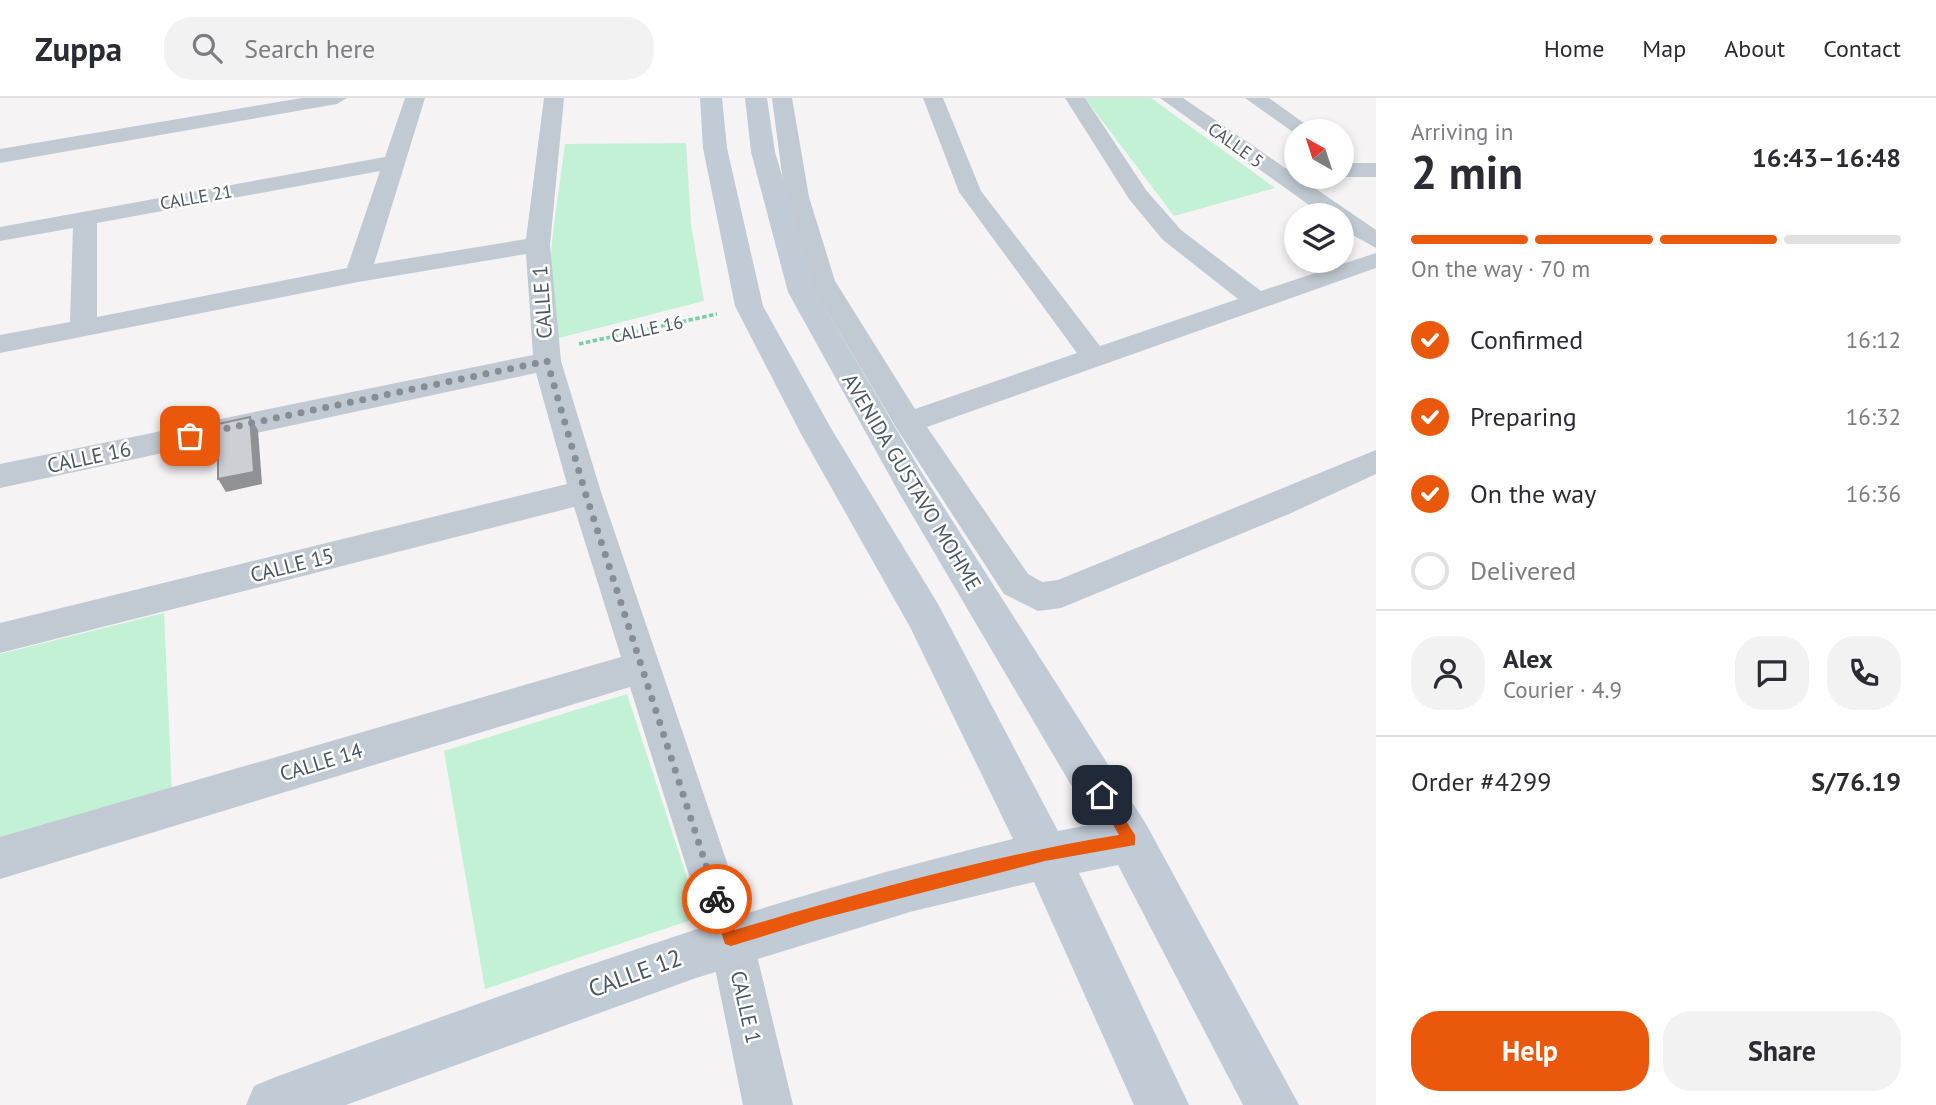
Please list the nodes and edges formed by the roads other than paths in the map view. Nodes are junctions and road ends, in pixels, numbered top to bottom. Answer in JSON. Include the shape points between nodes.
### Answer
{"nodes":[{"id":1,"x":337,"y":98,"type":"edge"},
{"id":2,"x":415,"y":98,"type":"edge"},
{"id":3,"x":554,"y":98,"type":"edge"},
{"id":4,"x":711,"y":98,"type":"edge"},
{"id":5,"x":756,"y":98,"type":"edge"},
{"id":6,"x":782,"y":98,"type":"edge"},
{"id":7,"x":933,"y":98,"type":"edge"},
{"id":8,"x":1075,"y":98,"type":"edge"},
{"id":9,"x":1170,"y":98,"type":"edge"},
{"id":10,"x":1255,"y":98,"type":"edge"},
{"id":11,"x":1286,"y":119,"type":"edge"},
{"id":12,"x":0,"y":156,"type":"edge"},
{"id":13,"x":393,"y":162,"type":"junction"},
{"id":14,"x":1272,"y":171,"type":"junction"},
{"id":15,"x":1284,"y":171,"type":"edge"},
{"id":16,"x":1319,"y":203,"type":"edge"},
{"id":17,"x":85,"y":218,"type":"junction"},
{"id":18,"x":1354,"y":226,"type":"edge"},
{"id":19,"x":0,"y":234,"type":"edge"},
{"id":20,"x":1376,"y":240,"type":"edge"},
{"id":21,"x":538,"y":245,"type":"junction"},
{"id":22,"x":1376,"y":260,"type":"edge"},
{"id":23,"x":358,"y":274,"type":"junction"},
{"id":24,"x":1258,"y":301,"type":"junction"},
{"id":25,"x":83,"y":328,"type":"junction"},
{"id":26,"x":0,"y":344,"type":"edge"},
{"id":27,"x":547,"y":356,"type":"junction"},
{"id":28,"x":1096,"y":359,"type":"junction"},
{"id":29,"x":908,"y":422,"type":"junction"},
{"id":30,"x":1376,"y":461,"type":"edge"},
{"id":31,"x":0,"y":476,"type":"edge"},
{"id":32,"x":585,"y":492,"type":"junction"},
{"id":33,"x":0,"y":638,"type":"edge"},
{"id":34,"x":642,"y":667,"type":"junction"},
{"id":35,"x":1130,"y":840,"type":"junction"},
{"id":36,"x":1045,"y":854,"type":"junction"},
{"id":37,"x":0,"y":858,"type":"edge"},
{"id":38,"x":731,"y":939,"type":"junction"},
{"id":39,"x":273,"y":1105,"type":"edge"},
{"id":40,"x":768,"y":1105,"type":"edge"},
{"id":41,"x":1162,"y":1105,"type":"edge"},
{"id":42,"x":1272,"y":1105,"type":"edge"}],
"edges":[{"from":1,"to":12,"type":"street"},
{"from":2,"to":13,"type":"street"},
{"from":3,"to":21,"type":"street","name":"CALLE 1"},
{"from":4,"to":36,"type":"street","via":[[715,148],[749,306],[924,616]]},
{"from":5,"to":35,"type":"street","name":"AVENIDA GUSTAVO MOHME","via":[[763,152],[802,292],[910,482]]},
{"from":6,"to":29,"type":"street","via":[[797,197],[822,281]]},
{"from":7,"to":28,"type":"street","via":[[971,192]]},
{"from":8,"to":24,"type":"street","via":[[1137,194],[1172,235]]},
{"from":9,"to":14,"type":"street","name":"CALLE 5"},
{"from":10,"to":11,"type":"street"},
{"from":13,"to":17,"type":"street","name":"CALLE 21"},
{"from":13,"to":23,"type":"street"},
{"from":14,"to":15,"type":"street"},
{"from":14,"to":16,"type":"street","name":"CALLE 5"},
{"from":17,"to":19,"type":"street","name":"CALLE 21"},
{"from":17,"to":25,"type":"street"},
{"from":18,"to":20,"type":"street","name":"CALLE 5"},
{"from":21,"to":23,"type":"street"},
{"from":21,"to":27,"type":"street","name":"CALLE 1"},
{"from":22,"to":24,"type":"street"},
{"from":23,"to":25,"type":"street"},
{"from":24,"to":28,"type":"street"},
{"from":25,"to":26,"type":"street"},
{"from":27,"to":31,"type":"street","name":"CALLE 16"},
{"from":27,"to":32,"type":"street","name":"CALLE 1"},
{"from":28,"to":29,"type":"street"},
{"from":29,"to":30,"type":"street","via":[[1016,584],[1038,597],[1061,594]]},
{"from":32,"to":33,"type":"street","name":"CALLE 15"},
{"from":32,"to":34,"type":"street","name":"CALLE 1"},
{"from":34,"to":37,"type":"street","name":"CALLE 14"},
{"from":34,"to":38,"type":"street","name":"CALLE 1"},
{"from":35,"to":36,"type":"street"},
{"from":35,"to":42,"type":"street","name":"AVENIDA GUSTAVO MOHME"},
{"from":36,"to":38,"type":"street","name":"CALLE 12"},
{"from":36,"to":41,"type":"street"},
{"from":38,"to":39,"type":"street","name":"CALLE 12"},
{"from":38,"to":40,"type":"street","name":"CALLE 1"}]}
